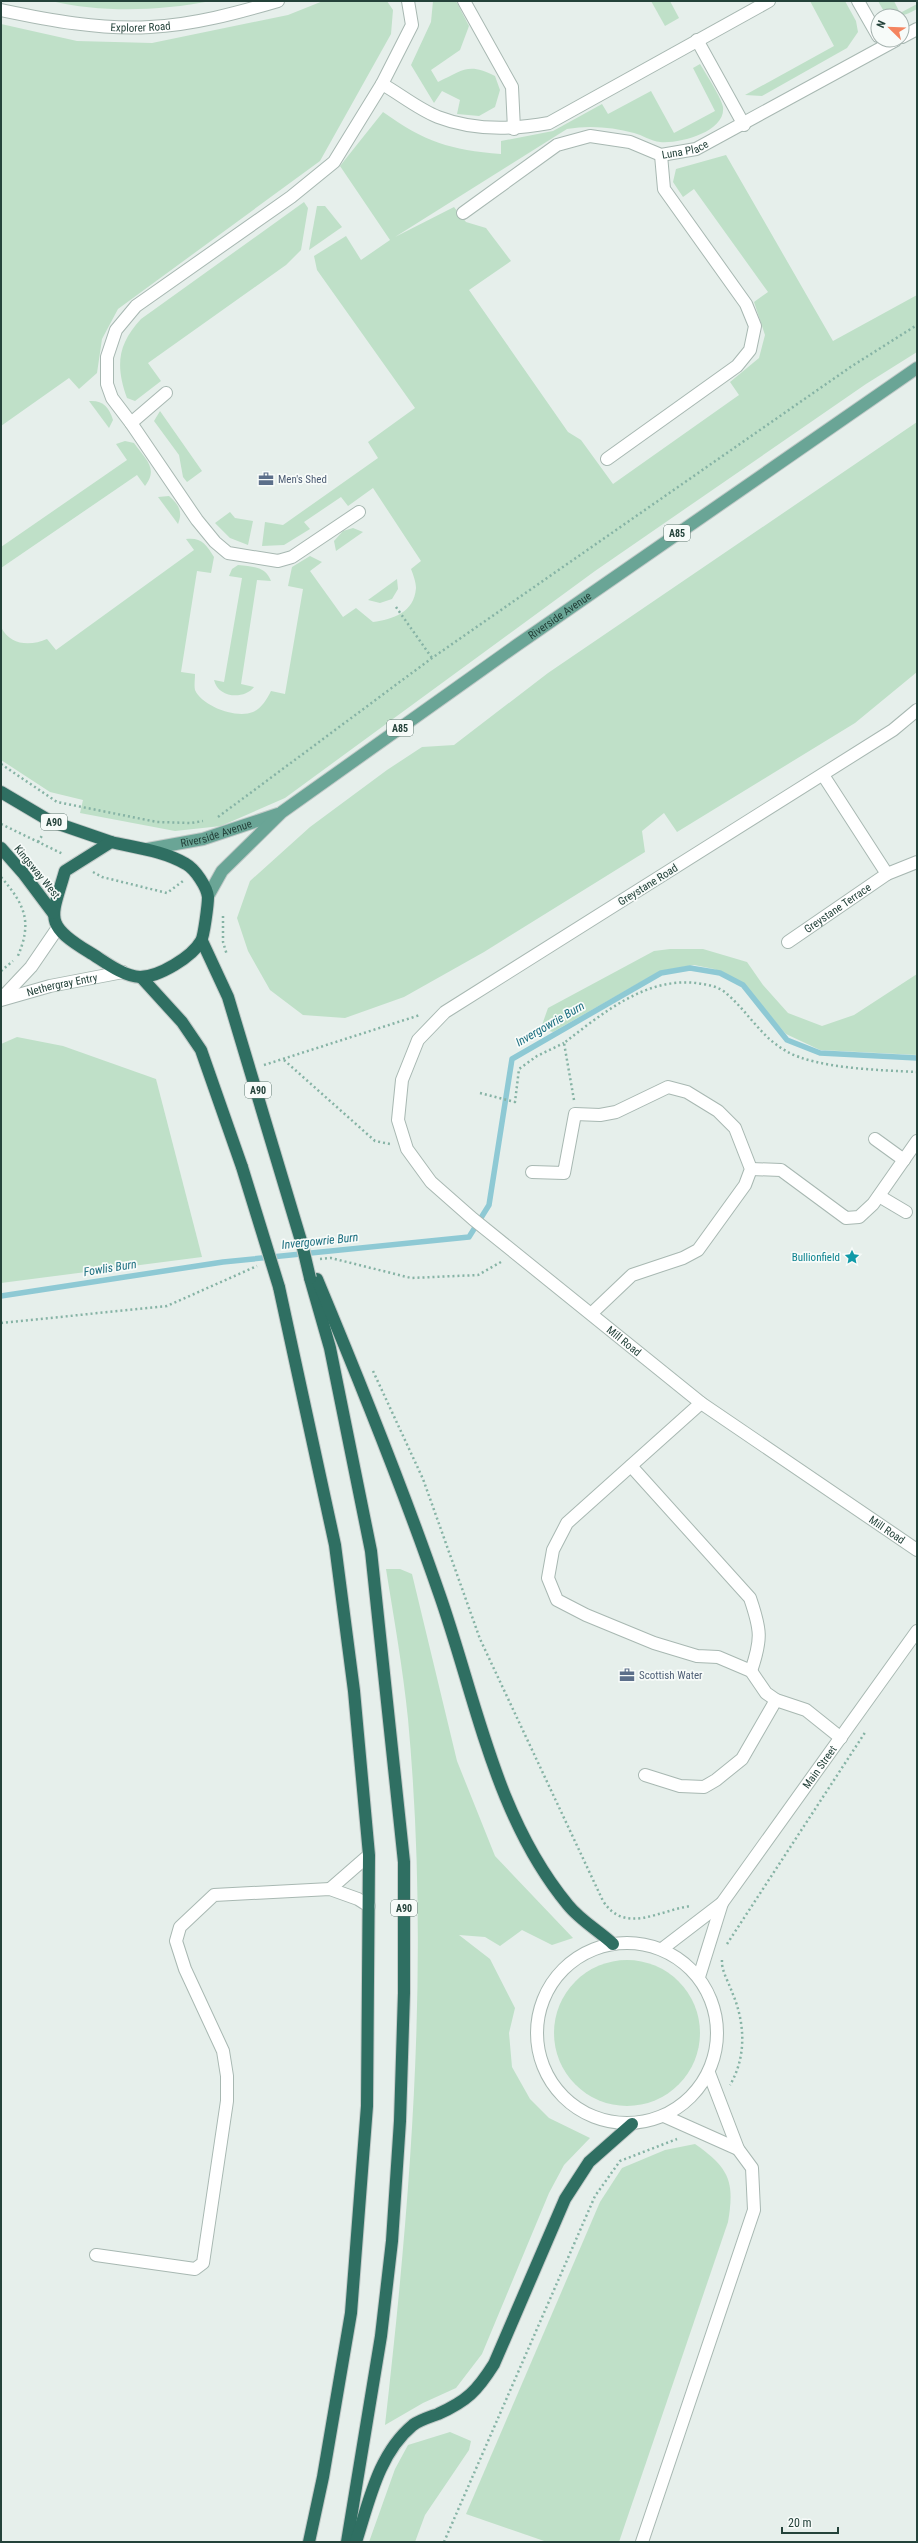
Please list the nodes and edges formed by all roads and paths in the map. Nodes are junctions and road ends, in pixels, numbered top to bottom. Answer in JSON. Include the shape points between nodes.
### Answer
{"nodes":[{"id":1,"x":278,"y":1,"type":"edge"},
{"id":2,"x":408,"y":1,"type":"edge"},
{"id":3,"x":464,"y":1,"type":"edge"},
{"id":4,"x":769,"y":1,"type":"edge"},
{"id":5,"x":858,"y":1,"type":"edge"},
{"id":6,"x":1,"y":10,"type":"edge"},
{"id":7,"x":870,"y":22,"type":"edge"},
{"id":8,"x":698,"y":40,"type":"junction"},
{"id":9,"x":870,"y":48,"type":"edge"},
{"id":10,"x":382,"y":84,"type":"junction"},
{"id":11,"x":744,"y":125,"type":"junction"},
{"id":12,"x":514,"y":129,"type":"junction"},
{"id":13,"x":661,"y":155,"type":"junction"},
{"id":14,"x":463,"y":213,"type":"dead end"},
{"id":15,"x":917,"y":325,"type":"edge"},
{"id":16,"x":917,"y":368,"type":"edge"},
{"id":17,"x":917,"y":377,"type":"edge"},
{"id":18,"x":166,"y":393,"type":"dead end"},
{"id":19,"x":838,"y":421,"type":"junction"},
{"id":20,"x":131,"y":423,"type":"junction"},
{"id":21,"x":607,"y":459,"type":"dead end"},
{"id":22,"x":359,"y":512,"type":"dead end"},
{"id":23,"x":396,"y":607,"type":"dead end"},
{"id":24,"x":432,"y":658,"type":"junction"},
{"id":25,"x":917,"y":710,"type":"edge"},
{"id":26,"x":1,"y":764,"type":"edge"},
{"id":27,"x":823,"y":774,"type":"junction"},
{"id":28,"x":1,"y":792,"type":"edge"},
{"id":29,"x":282,"y":812,"type":"junction"},
{"id":30,"x":215,"y":819,"type":"dead end"},
{"id":31,"x":209,"y":820,"type":"dead end"},
{"id":32,"x":1,"y":824,"type":"edge"},
{"id":33,"x":111,"y":842,"type":"junction"},
{"id":34,"x":1,"y":848,"type":"edge"},
{"id":35,"x":148,"y":849,"type":"junction"},
{"id":36,"x":77,"y":861,"type":"junction"},
{"id":37,"x":917,"y":862,"type":"edge"},
{"id":38,"x":196,"y":873,"type":"junction"},
{"id":39,"x":887,"y":874,"type":"junction"},
{"id":40,"x":1,"y":877,"type":"edge"},
{"id":41,"x":208,"y":896,"type":"junction"},
{"id":42,"x":223,"y":909,"type":"dead end"},
{"id":43,"x":53,"y":913,"type":"junction"},
{"id":44,"x":57,"y":929,"type":"junction"},
{"id":45,"x":202,"y":941,"type":"junction"},
{"id":46,"x":788,"y":942,"type":"dead end"},
{"id":47,"x":230,"y":961,"type":"dead end"},
{"id":48,"x":1,"y":971,"type":"edge"},
{"id":49,"x":123,"y":972,"type":"junction"},
{"id":50,"x":141,"y":977,"type":"junction"},
{"id":51,"x":1,"y":999,"type":"edge"},
{"id":52,"x":445,"y":1012,"type":"junction"},
{"id":53,"x":564,"y":1042,"type":"junction"},
{"id":54,"x":262,"y":1058,"type":"dead end"},
{"id":55,"x":284,"y":1060,"type":"junction"},
{"id":56,"x":917,"y":1072,"type":"edge"},
{"id":57,"x":402,"y":1080,"type":"joint"},
{"id":58,"x":480,"y":1093,"type":"dead end"},
{"id":59,"x":575,"y":1114,"type":"junction"},
{"id":60,"x":875,"y":1139,"type":"dead end"},
{"id":61,"x":917,"y":1141,"type":"edge"},
{"id":62,"x":407,"y":1149,"type":"junction"},
{"id":63,"x":904,"y":1160,"type":"junction"},
{"id":64,"x":751,"y":1169,"type":"junction"},
{"id":65,"x":532,"y":1172,"type":"dead end"},
{"id":66,"x":879,"y":1196,"type":"junction"},
{"id":67,"x":906,"y":1212,"type":"dead end"},
{"id":68,"x":515,"y":1253,"type":"junction"},
{"id":69,"x":331,"y":1258,"type":"dead end"},
{"id":70,"x":255,"y":1266,"type":"dead end"},
{"id":71,"x":313,"y":1277,"type":"junction"},
{"id":72,"x":592,"y":1313,"type":"junction"},
{"id":73,"x":1,"y":1323,"type":"edge"},
{"id":74,"x":701,"y":1403,"type":"junction"},
{"id":75,"x":631,"y":1466,"type":"junction"},
{"id":76,"x":423,"y":1479,"type":"dead end"},
{"id":77,"x":917,"y":1550,"type":"edge"},
{"id":78,"x":917,"y":1631,"type":"edge"},
{"id":79,"x":751,"y":1671,"type":"junction"},
{"id":80,"x":776,"y":1700,"type":"junction"},
{"id":81,"x":868,"y":1729,"type":"dead end"},
{"id":82,"x":841,"y":1738,"type":"junction"},
{"id":83,"x":645,"y":1775,"type":"dead end"},
{"id":84,"x":369,"y":1855,"type":"junction"},
{"id":85,"x":330,"y":1889,"type":"junction"},
{"id":86,"x":722,"y":1903,"type":"junction"},
{"id":87,"x":369,"y":1906,"type":"junction"},
{"id":88,"x":694,"y":1906,"type":"dead end"},
{"id":89,"x":613,"y":1944,"type":"junction"},
{"id":90,"x":662,"y":1949,"type":"junction"},
{"id":91,"x":723,"y":1950,"type":"dead end"},
{"id":92,"x":722,"y":1956,"type":"dead end"},
{"id":93,"x":699,"y":1977,"type":"junction"},
{"id":94,"x":709,"y":2073,"type":"junction"},
{"id":95,"x":720,"y":2103,"type":"junction"},
{"id":96,"x":664,"y":2116,"type":"junction"},
{"id":97,"x":632,"y":2124,"type":"junction"},
{"id":98,"x":691,"y":2128,"type":"junction"},
{"id":99,"x":738,"y":2149,"type":"junction"},
{"id":100,"x":96,"y":2255,"type":"dead end"},
{"id":101,"x":309,"y":2542,"type":"edge"},
{"id":102,"x":346,"y":2542,"type":"edge"},
{"id":103,"x":356,"y":2542,"type":"edge"},
{"id":104,"x":444,"y":2542,"type":"edge"},
{"id":105,"x":642,"y":2542,"type":"edge"}],
"edges":[{"from":1,"to":6,"type":"street","name":"Explorer Road","via":[[224,17],[150,27],[97,26]]},
{"from":2,"to":10,"type":"street","via":[[412,25]]},
{"from":3,"to":12,"type":"street","via":[[512,86]]},
{"from":4,"to":8,"type":"street"},
{"from":5,"to":7,"type":"street"},
{"from":8,"to":11,"type":"street"},
{"from":8,"to":12,"type":"street","via":[[549,123]]},
{"from":9,"to":11,"type":"street","name":"Luna Place"},
{"from":10,"to":12,"type":"street","via":[[437,116],[476,127]]},
{"from":10,"to":20,"type":"street","via":[[334,162],[291,197],[136,306],[116,330],[107,356],[107,384],[112,398]]},
{"from":11,"to":13,"type":"street","name":"Luna Place","via":[[696,149]]},
{"from":13,"to":14,"type":"street","name":"Luna Place","via":[[630,142],[590,136],[556,145]]},
{"from":13,"to":21,"type":"street","via":[[664,189],[746,304],[755,326],[750,350],[736,366]]},
{"from":15,"to":24,"type":"path","via":[[852,366]]},
{"from":16,"to":19,"type":"main road","name":"Riverside Avenue","number":"A85"},
{"from":17,"to":19,"type":"main road","name":"Riverside Avenue","number":"A85"},
{"from":18,"to":20,"type":"street"},
{"from":19,"to":29,"type":"main road","name":"Riverside Avenue","number":"A85","via":[[523,640]]},
{"from":20,"to":22,"type":"street","via":[[196,520],[228,553],[278,561],[292,557]]},
{"from":23,"to":24,"type":"path"},
{"from":24,"to":30,"type":"path"},
{"from":25,"to":27,"type":"street","name":"Greystane Road","via":[[893,730]]},
{"from":26,"to":31,"type":"path","via":[[57,802],[157,822],[191,823]]},
{"from":27,"to":39,"type":"street"},
{"from":27,"to":52,"type":"street","name":"Greystane Road"},
{"from":28,"to":33,"type":"highway","number":"A90","via":[[50,821]]},
{"from":29,"to":35,"type":"main road","name":"Riverside Avenue","number":"A85","via":[[203,839]]},
{"from":29,"to":41,"type":"main road","name":"Riverside Avenue","number":"A85","via":[[222,871]]},
{"from":32,"to":36,"type":"path"},
{"from":33,"to":35,"type":"highway","number":"A90"},
{"from":33,"to":36,"type":"highway"},
{"from":34,"to":43,"type":"highway","name":"Kingsway West"},
{"from":35,"to":38,"type":"highway","number":"A90","via":[[187,865]]},
{"from":36,"to":38,"type":"path","via":[[102,877],[166,893]]},
{"from":36,"to":43,"type":"highway","via":[[65,870]]},
{"from":37,"to":39,"type":"street","name":"Greystane Terrace"},
{"from":38,"to":41,"type":"highway","number":"A90"},
{"from":39,"to":46,"type":"street","name":"Greystane Terrace"},
{"from":40,"to":48,"type":"path","via":[[18,896],[26,916],[22,947],[16,959]]},
{"from":41,"to":45,"type":"highway"},
{"from":42,"to":47,"type":"path","via":[[223,942]]},
{"from":43,"to":44,"type":"highway"},
{"from":44,"to":49,"type":"highway","via":[[74,943]]},
{"from":44,"to":51,"type":"street","name":"Nethergray Entry","via":[[31,967]]},
{"from":45,"to":50,"type":"highway","via":[[176,966]]},
{"from":45,"to":71,"type":"highway","number":"A90","bridge":true,"via":[[228,997]]},
{"from":49,"to":50,"type":"highway"},
{"from":49,"to":51,"type":"street","name":"Nethergray Entry"},
{"from":50,"to":84,"type":"highway","bridge":true,"via":[[182,1022],[201,1050],[242,1167],[279,1287],[335,1545],[354,1691]]},
{"from":52,"to":55,"type":"path","via":[[413,1016]]},
{"from":52,"to":57,"type":"street","name":"Greystane Road","via":[[418,1040]]},
{"from":53,"to":56,"type":"path","via":[[608,1010],[637,994],[660,986],[693,982],[712,986],[727,994],[759,1030],[786,1052],[800,1058],[838,1065]]},
{"from":53,"to":58,"type":"path","via":[[536,1056],[519,1069],[515,1102]]},
{"from":53,"to":59,"type":"path"},
{"from":54,"to":55,"type":"path","via":[[264,1065]]},
{"from":55,"to":62,"type":"path","via":[[375,1141]]},
{"from":57,"to":62,"type":"street","name":"Mill Road","via":[[398,1120]]},
{"from":59,"to":64,"type":"street","via":[[600,1115],[616,1112],[668,1087],[687,1092],[718,1111],[735,1128]]},
{"from":59,"to":65,"type":"street","via":[[564,1173]]},
{"from":60,"to":63,"type":"street"},
{"from":61,"to":63,"type":"street"},
{"from":62,"to":68,"type":"street","name":"Mill Road","via":[[432,1182]]},
{"from":63,"to":66,"type":"street"},
{"from":64,"to":66,"type":"street","via":[[781,1170],[846,1218],[859,1217]]},
{"from":64,"to":72,"type":"street","via":[[745,1185],[698,1250],[683,1258],[632,1275]]},
{"from":66,"to":67,"type":"street"},
{"from":68,"to":69,"type":"path","via":[[478,1275],[411,1278]]},
{"from":68,"to":72,"type":"street","name":"Mill Road"},
{"from":70,"to":73,"type":"path","via":[[167,1306]]},
{"from":71,"to":89,"type":"highway","via":[[374,1415],[440,1593],[503,1792],[539,1867],[570,1907]]},
{"from":71,"to":102,"type":"highway","number":"A90","via":[[371,1551],[404,1862],[404,1993],[400,2121],[392,2241],[381,2336]]},
{"from":72,"to":74,"type":"street","name":"Mill Road"},
{"from":74,"to":75,"type":"street"},
{"from":74,"to":77,"type":"street","name":"Mill Road"},
{"from":75,"to":79,"type":"street","via":[[750,1598],[760,1626],[757,1653]]},
{"from":75,"to":79,"type":"street","via":[[567,1523],[553,1550],[548,1578],[558,1600],[586,1615],[654,1643],[698,1656],[718,1657]]},
{"from":76,"to":88,"type":"path","via":[[480,1639],[603,1901],[610,1912],[622,1917],[636,1918],[648,1918],[673,1908]]},
{"from":78,"to":82,"type":"street","name":"Main Street"},
{"from":79,"to":80,"type":"street","via":[[766,1693]]},
{"from":80,"to":82,"type":"street","via":[[806,1710]]},
{"from":80,"to":83,"type":"street","via":[[742,1759],[704,1787],[680,1786]]},
{"from":81,"to":91,"type":"path"},
{"from":82,"to":86,"type":"street","name":"Main Street"},
{"from":84,"to":85,"type":"street"},
{"from":84,"to":87,"type":"highway"},
{"from":85,"to":87,"type":"street","via":[[358,1899]]},
{"from":85,"to":100,"type":"street","via":[[214,1895],[180,1927],[176,1941],[185,1970],[223,2051],[227,2076],[227,2101],[203,2263],[195,2269]]},
{"from":86,"to":90,"type":"street","name":"Main Street"},
{"from":86,"to":93,"type":"street","name":"Main Street"},
{"from":87,"to":101,"type":"highway","via":[[367,2106],[351,2313],[323,2477]]},
{"from":89,"to":90,"type":"street","via":[[638,1943]]},
{"from":89,"to":97,"type":"street","via":[[587,1952],[565,1968],[548,1990],[539,2015],[538,2043],[544,2069],[564,2097],[580,2110],[605,2121]]},
{"from":90,"to":93,"type":"street"},
{"from":92,"to":95,"type":"path","via":[[722,1963],[740,2011],[744,2034],[734,2079]]},
{"from":93,"to":94,"type":"street","via":[[714,2007],[718,2041]]},
{"from":94,"to":95,"type":"street"},
{"from":94,"to":96,"type":"street","via":[[690,2098]]},
{"from":95,"to":99,"type":"street"},
{"from":96,"to":97,"type":"street"},
{"from":96,"to":98,"type":"street"},
{"from":97,"to":103,"type":"highway","via":[[589,2162],[565,2199],[494,2364],[479,2388],[462,2403],[414,2425],[392,2448],[378,2474]]},
{"from":98,"to":99,"type":"street"},
{"from":98,"to":104,"type":"path","via":[[675,2140],[620,2162],[595,2196]]},
{"from":99,"to":105,"type":"street","via":[[752,2168],[754,2210]]}]}
